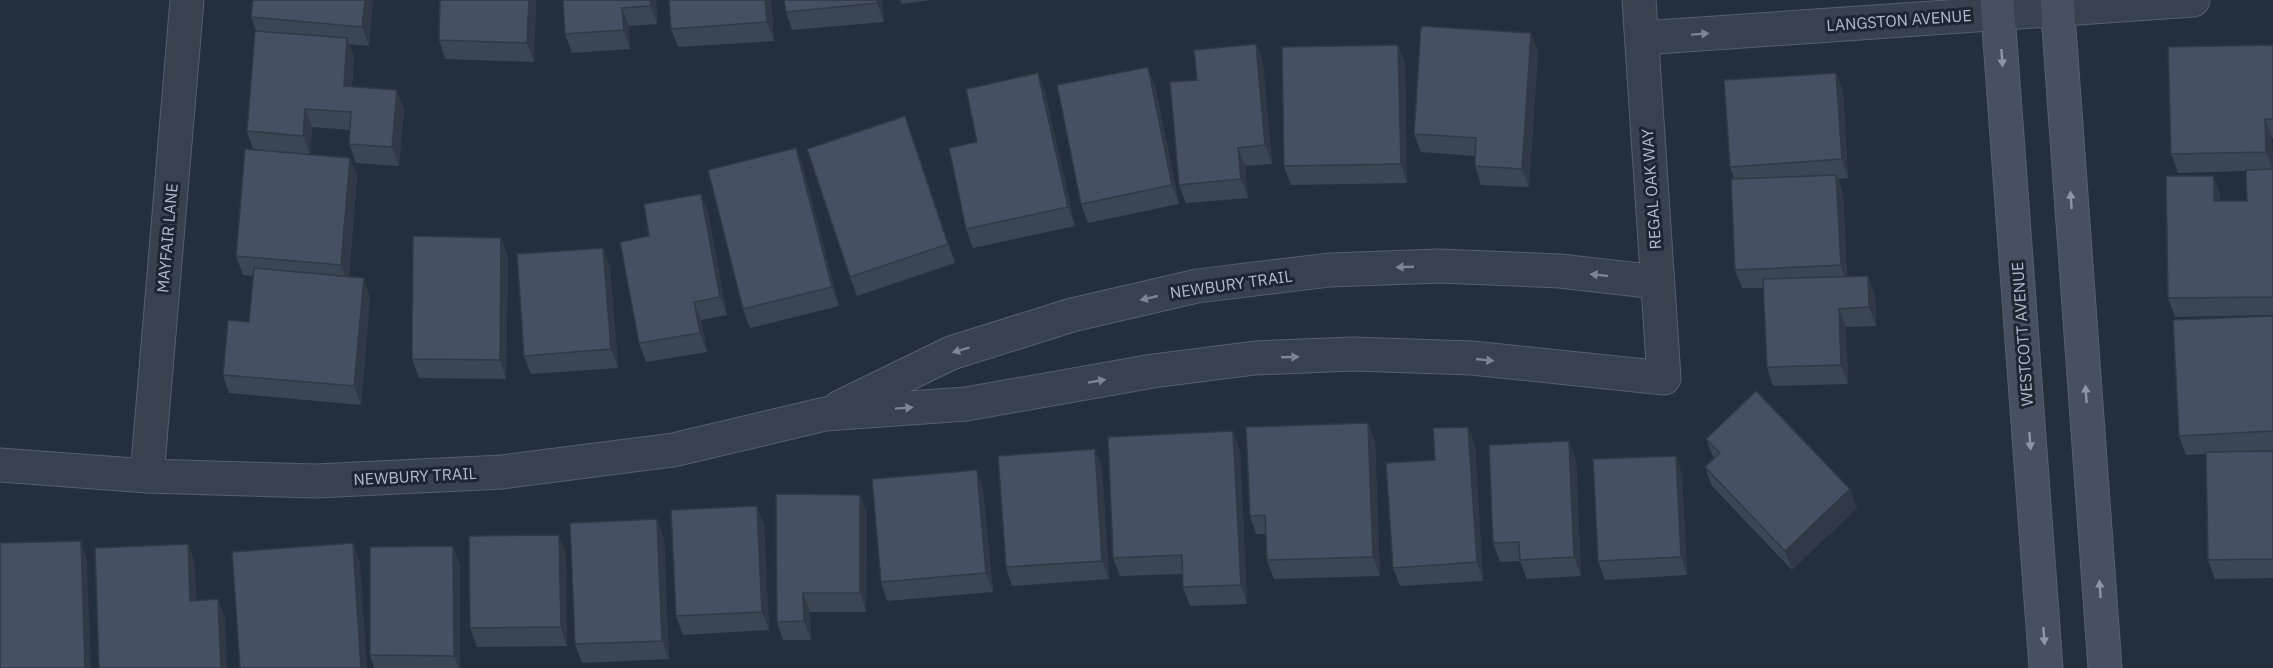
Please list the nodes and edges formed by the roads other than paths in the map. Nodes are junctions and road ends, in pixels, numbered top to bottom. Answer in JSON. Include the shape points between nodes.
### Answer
{"nodes":[{"id":1,"x":187,"y":0,"type":"edge"},
{"id":2,"x":1639,"y":0,"type":"edge"},
{"id":3,"x":2193,"y":0,"type":"edge"},
{"id":4,"x":2057,"y":5,"type":"edge"},
{"id":5,"x":1998,"y":7,"type":"edge"},
{"id":6,"x":1642,"y":38,"type":"junction"},
{"id":7,"x":1658,"y":282,"type":"junction"},
{"id":8,"x":1664,"y":378,"type":"joint"},
{"id":9,"x":825,"y":414,"type":"junction"},
{"id":10,"x":0,"y":465,"type":"edge"},
{"id":11,"x":147,"y":476,"type":"junction"},
{"id":12,"x":2046,"y":668,"type":"edge"},
{"id":13,"x":2105,"y":668,"type":"edge"}],
"edges":[{"from":1,"to":11,"type":"street","name":"MAYFAIR LANE"},
{"from":2,"to":6,"type":"street","name":"REGAL OAK WAY"},
{"from":3,"to":4,"type":"street","name":"LANGSTON AVENUE"},
{"from":4,"to":5,"type":"street","name":"LANGSTON AVENUE"},
{"from":13,"to":4,"type":"street","one_way":true},
{"from":6,"to":5,"type":"street","name":"LANGSTON AVENUE","one_way":true},
{"from":5,"to":12,"type":"street","name":"WESTCOTT AVENUE","one_way":true},
{"from":6,"to":7,"type":"street","name":"REGAL OAK WAY"},
{"from":7,"to":8,"type":"street","name":"REGAL OAK WAY"},
{"from":7,"to":9,"type":"street","name":"NEWBURY TRAIL","one_way":true,"via":[[1560,271],[1439,266],[1330,270],[1197,286],[1072,315],[951,353]]},
{"from":9,"to":8,"type":"street","name":"NEWBURY TRAIL","one_way":true,"via":[[966,404],[1153,371],[1298,356],[1472,358]]},
{"from":9,"to":11,"type":"street","name":"NEWBURY TRAIL","via":[[673,450],[502,472],[316,481]]},
{"from":10,"to":11,"type":"street","name":"NEWBURY TRAIL"}]}
